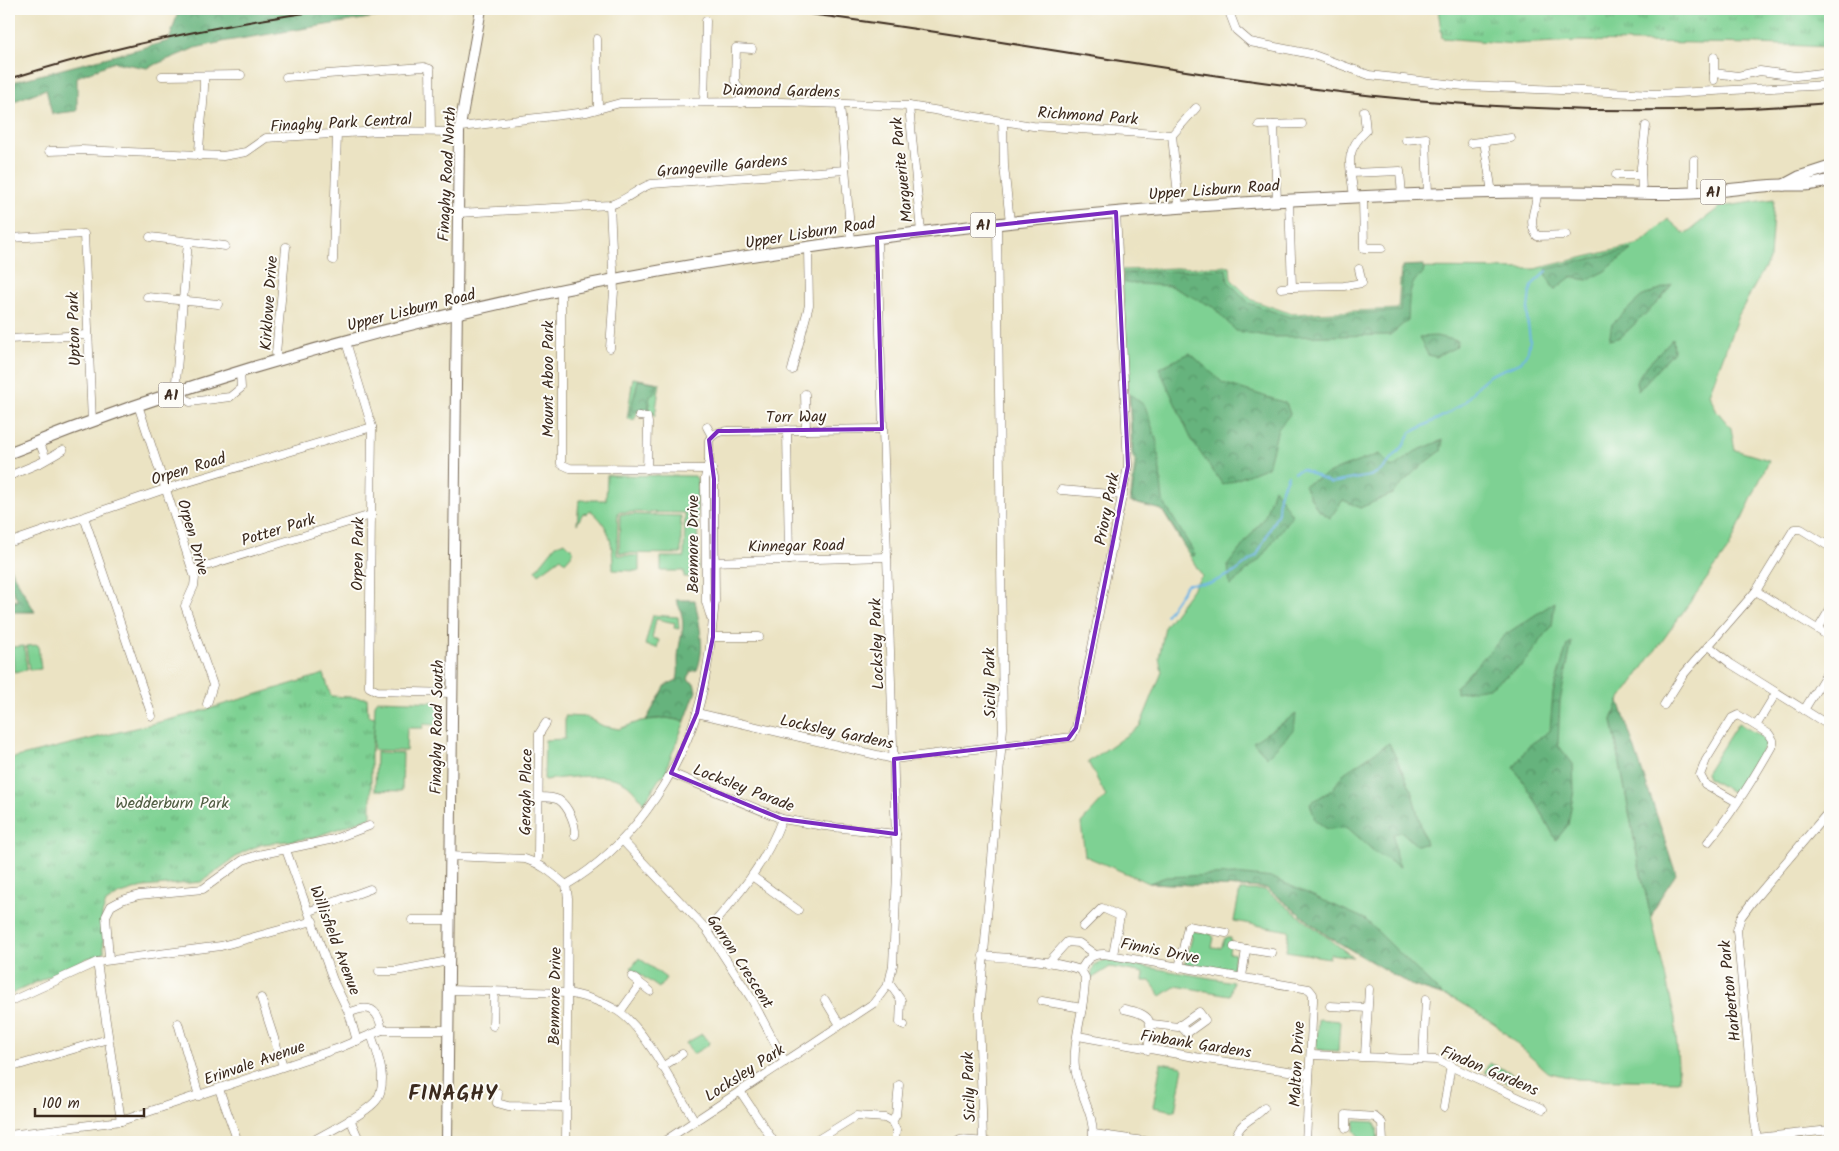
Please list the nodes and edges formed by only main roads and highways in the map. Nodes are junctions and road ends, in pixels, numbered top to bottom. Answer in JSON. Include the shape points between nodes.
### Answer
{"nodes":[{"id":1,"x":1830,"y":167,"type":"edge"},
{"id":2,"x":1830,"y":180,"type":"edge"},
{"id":3,"x":1784,"y":185,"type":"junction"},
{"id":4,"x":9,"y":453,"type":"edge"}],
"edges":[{"from":1,"to":3,"type":"main road","number":"A1"},
{"from":2,"to":3,"type":"main road","number":"A1","via":[[1801,187]]},
{"from":3,"to":4,"type":"main road","name":"Upper Lisburn Road","number":"A1","via":[[1694,193],[1428,194],[1276,201],[997,223],[851,241],[613,280],[456,313],[240,372],[138,405]]}]}
